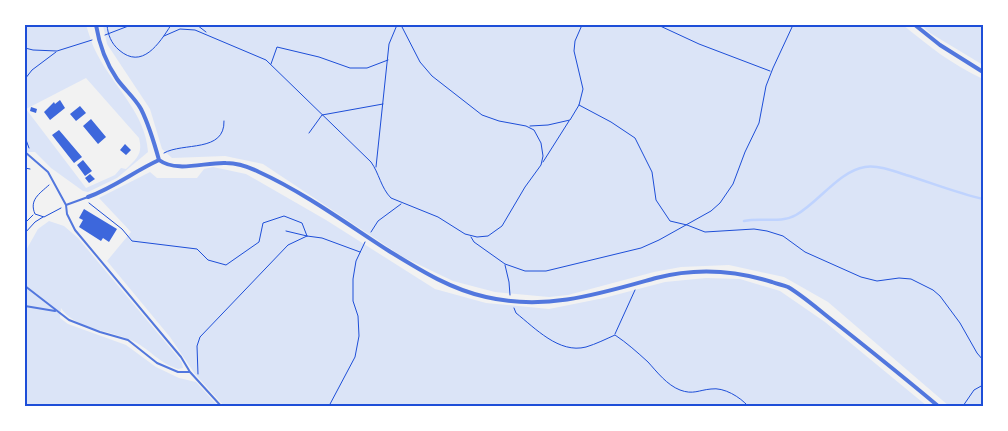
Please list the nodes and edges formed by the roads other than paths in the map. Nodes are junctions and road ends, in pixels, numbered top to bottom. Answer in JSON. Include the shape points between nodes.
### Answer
{"nodes":[{"id":1,"x":96,"y":25,"type":"edge"},
{"id":2,"x":915,"y":25,"type":"edge"},
{"id":3,"x":983,"y":72,"type":"edge"},
{"id":4,"x":25,"y":152,"type":"edge"},
{"id":5,"x":159,"y":160,"type":"junction"},
{"id":6,"x":86,"y":198,"type":"joint"},
{"id":7,"x":66,"y":205,"type":"junction"},
{"id":8,"x":25,"y":286,"type":"edge"},
{"id":9,"x":25,"y":306,"type":"edge"},
{"id":10,"x":57,"y":311,"type":"junction"},
{"id":11,"x":190,"y":372,"type":"junction"},
{"id":12,"x":221,"y":406,"type":"edge"},
{"id":13,"x":938,"y":406,"type":"edge"}],
"edges":[{"from":1,"to":5,"type":"street","via":[[108,65],[140,108]]},
{"from":2,"to":3,"type":"street"},
{"from":4,"to":7,"type":"lane","via":[[48,172]]},
{"from":5,"to":6,"type":"street"},
{"from":5,"to":13,"type":"street","via":[[167,166],[228,163],[248,167],[288,187],[439,280],[466,292],[510,301],[546,303],[575,300],[681,273],[717,271],[753,276],[787,287]]},
{"from":6,"to":7,"type":"lane"},
{"from":7,"to":11,"type":"lane","via":[[75,230],[182,356]]},
{"from":8,"to":10,"type":"lane"},
{"from":9,"to":10,"type":"lane"},
{"from":10,"to":11,"type":"lane","via":[[69,320],[128,340],[158,363],[178,372]]},
{"from":11,"to":12,"type":"lane"}]}
